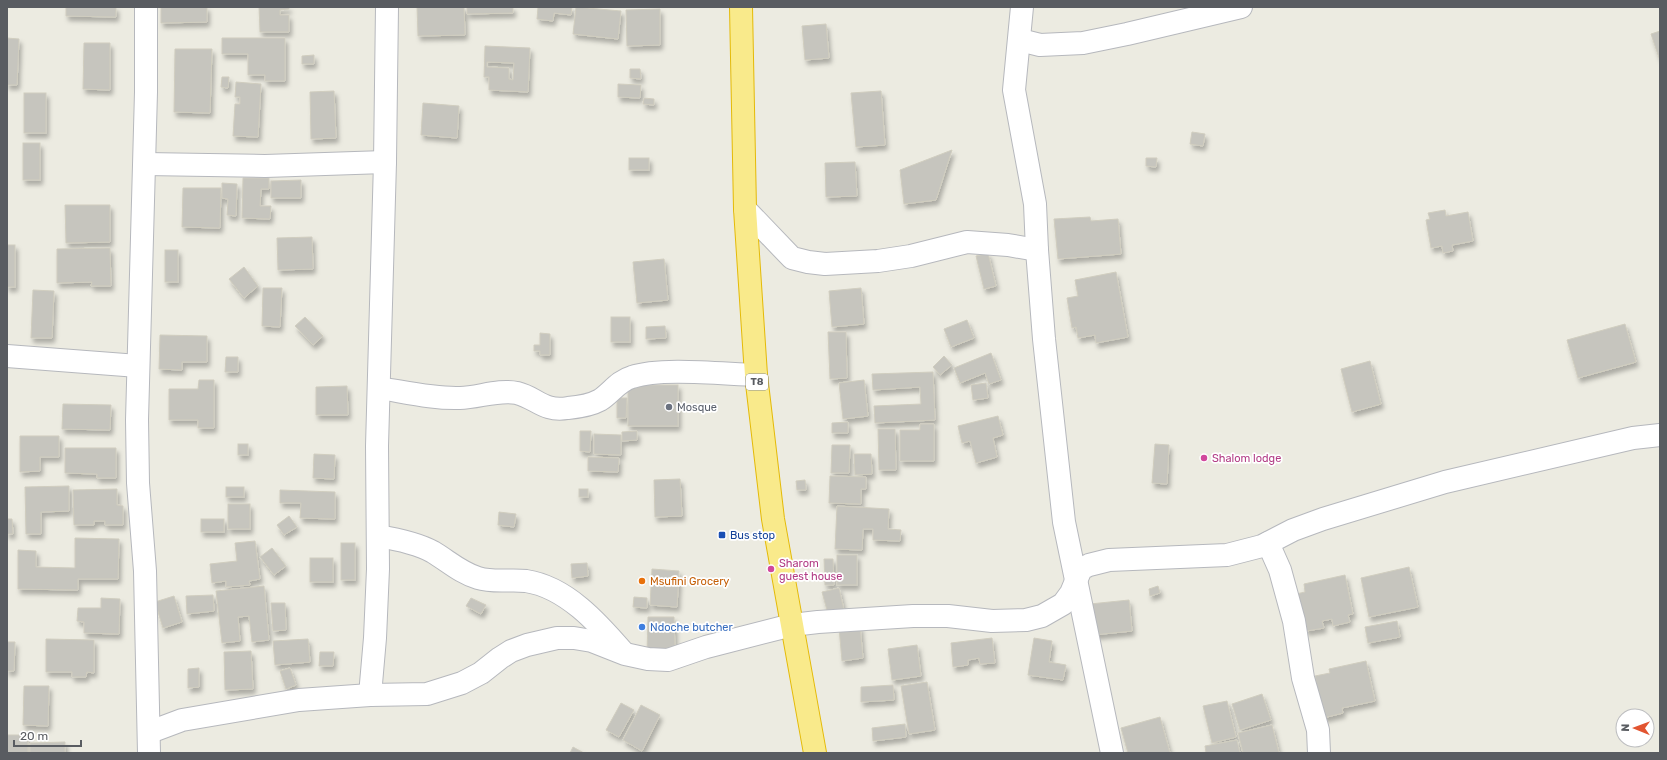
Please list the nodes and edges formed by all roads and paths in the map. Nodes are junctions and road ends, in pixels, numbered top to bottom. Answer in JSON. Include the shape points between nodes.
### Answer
{"nodes":[{"id":1,"x":146,"y":7,"type":"edge"},
{"id":2,"x":387,"y":7,"type":"edge"},
{"id":3,"x":741,"y":7,"type":"edge"},
{"id":4,"x":1022,"y":7,"type":"edge"},
{"id":5,"x":1241,"y":7,"type":"edge"},
{"id":6,"x":1020,"y":40,"type":"junction"},
{"id":7,"x":385,"y":162,"type":"junction"},
{"id":8,"x":145,"y":164,"type":"junction"},
{"id":9,"x":745,"y":209,"type":"junction"},
{"id":10,"x":1037,"y":250,"type":"junction"},
{"id":11,"x":7,"y":356,"type":"edge"},
{"id":12,"x":138,"y":366,"type":"junction"},
{"id":13,"x":756,"y":375,"type":"junction"},
{"id":14,"x":379,"y":388,"type":"junction"},
{"id":15,"x":1660,"y":435,"type":"edge"},
{"id":16,"x":378,"y":536,"type":"junction"},
{"id":17,"x":1268,"y":543,"type":"junction"},
{"id":18,"x":1077,"y":578,"type":"junction"},
{"id":19,"x":792,"y":625,"type":"junction"},
{"id":20,"x":625,"y":654,"type":"junction"},
{"id":21,"x":370,"y":695,"type":"junction"},
{"id":22,"x":149,"y":743,"type":"edge"},
{"id":23,"x":815,"y":753,"type":"edge"},
{"id":24,"x":1112,"y":753,"type":"edge"},
{"id":25,"x":1319,"y":753,"type":"edge"}],
"edges":[{"from":1,"to":8,"type":"street"},
{"from":2,"to":7,"type":"street"},
{"from":3,"to":9,"type":"highway","number":"T8"},
{"from":4,"to":6,"type":"street"},
{"from":5,"to":6,"type":"street","via":[[1083,43],[1040,45]]},
{"from":6,"to":10,"type":"street","via":[[1014,90],[1035,204]]},
{"from":7,"to":8,"type":"street","via":[[265,166]]},
{"from":7,"to":14,"type":"street"},
{"from":8,"to":12,"type":"street"},
{"from":9,"to":10,"type":"street","via":[[792,258],[808,262],[878,262],[967,242]]},
{"from":9,"to":13,"type":"highway","number":"T8"},
{"from":10,"to":18,"type":"street","via":[[1064,522]]},
{"from":11,"to":12,"type":"street"},
{"from":12,"to":22,"type":"street","via":[[138,483],[145,571]]},
{"from":13,"to":14,"type":"street","via":[[665,373],[634,376],[625,379],[600,399],[585,406],[566,409],[554,409],[517,393],[503,392],[459,398]]},
{"from":13,"to":19,"type":"highway","number":"T8","via":[[773,520]]},
{"from":14,"to":16,"type":"street"},
{"from":15,"to":17,"type":"street","via":[[1633,438],[1452,480],[1323,519]]},
{"from":16,"to":20,"type":"street","via":[[431,551],[477,578],[489,581],[525,581],[546,586],[560,593],[588,615]]},
{"from":16,"to":21,"type":"street","via":[[375,638]]},
{"from":17,"to":18,"type":"street","via":[[1227,555],[1109,560],[1085,566]]},
{"from":17,"to":25,"type":"street","via":[[1280,570],[1294,621],[1303,678],[1318,730]]},
{"from":18,"to":19,"type":"street","via":[[1063,604],[1042,616],[1026,620],[992,621],[948,616],[899,616]]},
{"from":18,"to":24,"type":"street"},
{"from":19,"to":20,"type":"street","via":[[706,647],[668,660]]},
{"from":19,"to":23,"type":"highway","number":"T8"},
{"from":20,"to":21,"type":"street","via":[[592,641],[557,638],[511,651],[481,673],[446,690],[427,694]]},
{"from":21,"to":22,"type":"street","via":[[299,700],[182,720]]}]}
